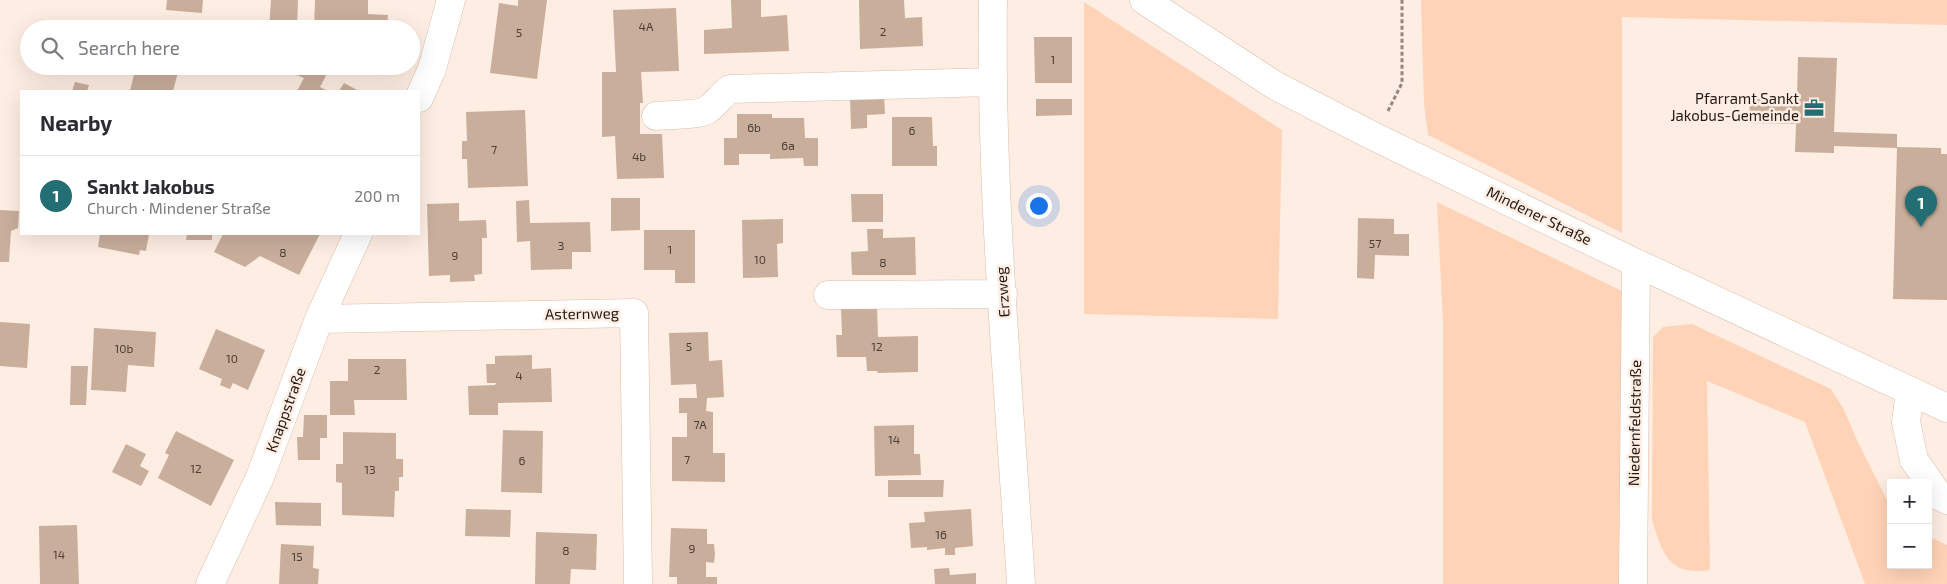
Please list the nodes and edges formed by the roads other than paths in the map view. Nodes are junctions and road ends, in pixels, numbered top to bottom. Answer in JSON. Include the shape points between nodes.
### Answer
{"nodes":[{"id":1,"x":451,"y":0,"type":"edge"},
{"id":2,"x":993,"y":0,"type":"edge"},
{"id":3,"x":1144,"y":0,"type":"edge"},
{"id":4,"x":992,"y":82,"type":"junction"},
{"id":5,"x":420,"y":96,"type":"edge"},
{"id":6,"x":656,"y":116,"type":"dead end"},
{"id":7,"x":358,"y":235,"type":"edge"},
{"id":8,"x":1636,"y":263,"type":"junction"},
{"id":9,"x":1003,"y":294,"type":"junction"},
{"id":10,"x":828,"y":295,"type":"dead end"},
{"id":11,"x":320,"y":319,"type":"junction"},
{"id":12,"x":1910,"y":391,"type":"junction"},
{"id":13,"x":1947,"y":408,"type":"edge"},
{"id":14,"x":1947,"y":500,"type":"edge"},
{"id":15,"x":210,"y":584,"type":"edge"},
{"id":16,"x":638,"y":584,"type":"edge"},
{"id":17,"x":1021,"y":584,"type":"edge"},
{"id":18,"x":1633,"y":584,"type":"edge"}],
"edges":[{"from":1,"to":5,"type":"street","via":[[432,69]]},
{"from":2,"to":4,"type":"street","name":"Erzweg"},
{"from":3,"to":8,"type":"street","name":"Mindener Straße","via":[[1276,86]]},
{"from":4,"to":6,"type":"street","via":[[730,89],[705,112]]},
{"from":4,"to":9,"type":"street","name":"Erzweg"},
{"from":7,"to":11,"type":"street","name":"Knappstraße"},
{"from":8,"to":12,"type":"street","name":"Mindener Straße"},
{"from":8,"to":18,"type":"street","name":"Niedernfeldstraße"},
{"from":9,"to":10,"type":"street"},
{"from":9,"to":17,"type":"street","name":"Erzweg"},
{"from":11,"to":15,"type":"street","name":"Knappstraße","via":[[260,477]]},
{"from":11,"to":16,"type":"street","name":"Asternweg","via":[[634,313]]},
{"from":12,"to":13,"type":"street","name":"Mindener Straße"},
{"from":12,"to":14,"type":"street","via":[[1906,422],[1914,460],[1939,496]]}]}
